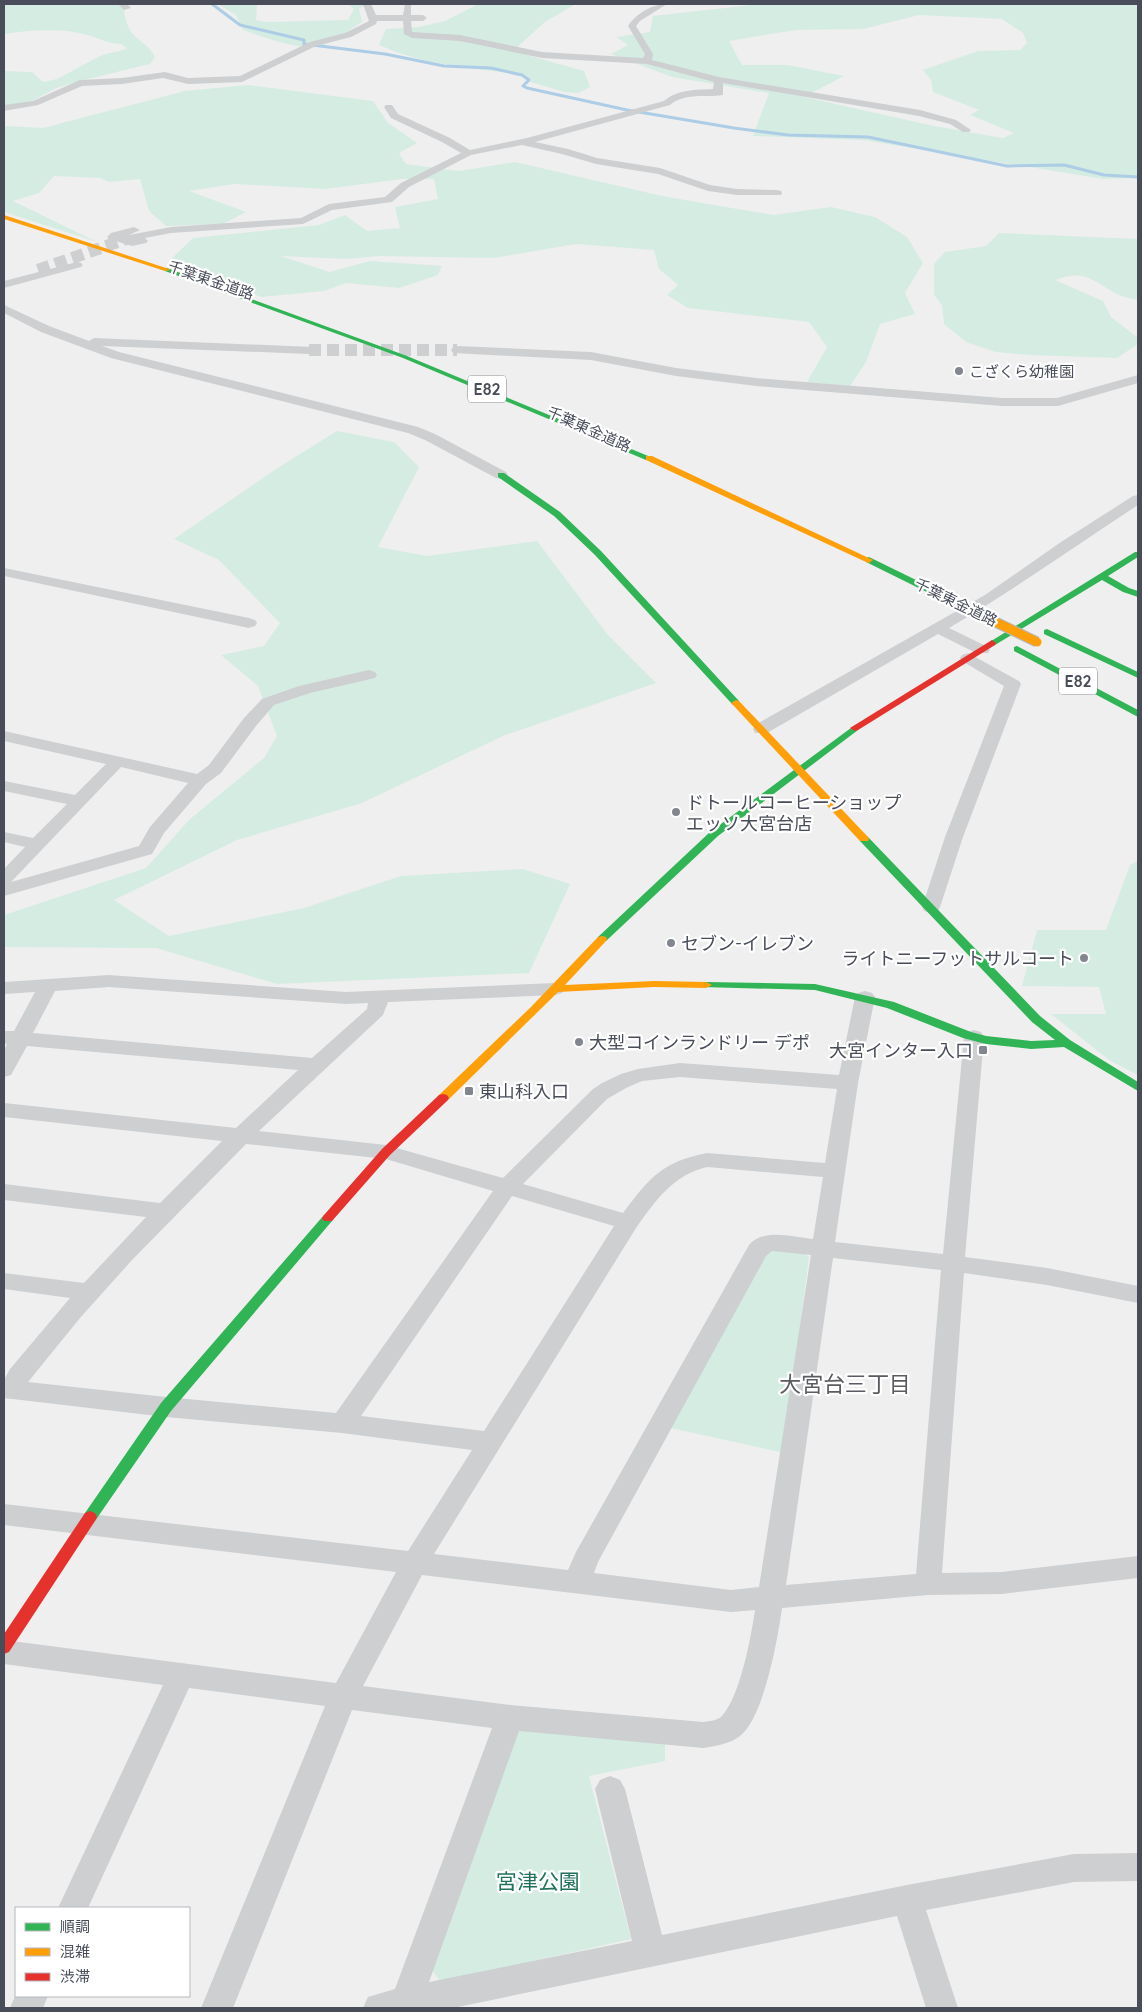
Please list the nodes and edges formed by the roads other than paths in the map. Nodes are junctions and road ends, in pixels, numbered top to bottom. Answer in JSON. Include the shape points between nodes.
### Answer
{"nodes":[{"id":1,"x":368,"y":4,"type":"edge"},
{"id":2,"x":376,"y":4,"type":"edge"},
{"id":3,"x":664,"y":4,"type":"edge"},
{"id":4,"x":408,"y":5,"type":"edge"},
{"id":5,"x":373,"y":18,"type":"junction"},
{"id":6,"x":407,"y":18,"type":"junction"},
{"id":7,"x":423,"y":18,"type":"dead end"},
{"id":8,"x":647,"y":61,"type":"junction"},
{"id":9,"x":719,"y":80,"type":"junction"},
{"id":10,"x":718,"y":92,"type":"junction"},
{"id":11,"x":729,"y":99,"type":"dead end"},
{"id":12,"x":389,"y":107,"type":"dead end"},
{"id":13,"x":4,"y":108,"type":"edge"},
{"id":14,"x":966,"y":130,"type":"dead end"},
{"id":15,"x":521,"y":142,"type":"junction"},
{"id":16,"x":468,"y":153,"type":"junction"},
{"id":17,"x":777,"y":193,"type":"dead end"},
{"id":18,"x":316,"y":215,"type":"junction"},
{"id":19,"x":4,"y":216,"type":"edge"},
{"id":20,"x":4,"y":226,"type":"edge"},
{"id":21,"x":77,"y":265,"type":"dead end"},
{"id":22,"x":38,"y":270,"type":"tunnel mouth"},
{"id":23,"x":4,"y":280,"type":"edge"},
{"id":24,"x":4,"y":285,"type":"edge"},
{"id":25,"x":4,"y":309,"type":"edge"},
{"id":26,"x":79,"y":342,"type":"junction"},
{"id":27,"x":309,"y":350,"type":"tunnel mouth"},
{"id":28,"x":457,"y":350,"type":"tunnel mouth"},
{"id":29,"x":1134,"y":383,"type":"edge"},
{"id":30,"x":597,"y":449,"type":"dead end"},
{"id":31,"x":501,"y":475,"type":"joint"},
{"id":32,"x":1138,"y":499,"type":"edge"},
{"id":33,"x":1138,"y":554,"type":"edge"},
{"id":34,"x":4,"y":572,"type":"edge"},
{"id":35,"x":1102,"y":576,"type":"junction"},
{"id":36,"x":1138,"y":581,"type":"edge"},
{"id":37,"x":1138,"y":594,"type":"edge"},
{"id":38,"x":960,"y":596,"type":"junction"},
{"id":39,"x":994,"y":608,"type":"dead end"},
{"id":40,"x":944,"y":612,"type":"dead end"},
{"id":41,"x":1012,"y":616,"type":"dead end"},
{"id":42,"x":249,"y":623,"type":"dead end"},
{"id":43,"x":969,"y":625,"type":"dead end"},
{"id":44,"x":938,"y":629,"type":"junction"},
{"id":45,"x":985,"y":633,"type":"dead end"},
{"id":46,"x":1041,"y":644,"type":"dead end"},
{"id":47,"x":975,"y":654,"type":"junction"},
{"id":48,"x":1138,"y":674,"type":"edge"},
{"id":49,"x":369,"y":675,"type":"dead end"},
{"id":50,"x":1138,"y":714,"type":"edge"},
{"id":51,"x":761,"y":729,"type":"junction"},
{"id":52,"x":10,"y":738,"type":"edge"},
{"id":53,"x":4,"y":753,"type":"edge"},
{"id":54,"x":117,"y":762,"type":"junction"},
{"id":55,"x":798,"y":770,"type":"junction"},
{"id":56,"x":200,"y":780,"type":"junction"},
{"id":57,"x":4,"y":786,"type":"edge"},
{"id":58,"x":78,"y":801,"type":"junction"},
{"id":59,"x":4,"y":837,"type":"edge"},
{"id":60,"x":35,"y":844,"type":"junction"},
{"id":61,"x":4,"y":879,"type":"edge"},
{"id":62,"x":4,"y":890,"type":"edge"},
{"id":63,"x":930,"y":907,"type":"junction"},
{"id":64,"x":48,"y":986,"type":"junction"},
{"id":65,"x":4,"y":988,"type":"edge"},
{"id":66,"x":555,"y":989,"type":"junction"},
{"id":67,"x":380,"y":997,"type":"junction"},
{"id":68,"x":865,"y":997,"type":"junction"},
{"id":69,"x":974,"y":1037,"type":"junction"},
{"id":70,"x":13,"y":1038,"type":"edge"},
{"id":71,"x":1066,"y":1043,"type":"junction"},
{"id":72,"x":315,"y":1065,"type":"junction"},
{"id":73,"x":4,"y":1070,"type":"edge"},
{"id":74,"x":848,"y":1084,"type":"junction"},
{"id":75,"x":1138,"y":1087,"type":"edge"},
{"id":76,"x":4,"y":1110,"type":"edge"},
{"id":77,"x":240,"y":1136,"type":"junction"},
{"id":78,"x":386,"y":1152,"type":"junction"},
{"id":79,"x":835,"y":1171,"type":"junction"},
{"id":80,"x":507,"y":1187,"type":"junction"},
{"id":81,"x":4,"y":1192,"type":"edge"},
{"id":82,"x":165,"y":1211,"type":"junction"},
{"id":83,"x":628,"y":1222,"type":"junction"},
{"id":84,"x":822,"y":1249,"type":"junction"},
{"id":85,"x":953,"y":1264,"type":"junction"},
{"id":86,"x":4,"y":1281,"type":"edge"},
{"id":87,"x":89,"y":1292,"type":"junction"},
{"id":88,"x":1138,"y":1294,"type":"edge"},
{"id":89,"x":8,"y":1389,"type":"edge"},
{"id":90,"x":166,"y":1407,"type":"junction"},
{"id":91,"x":342,"y":1423,"type":"junction"},
{"id":92,"x":490,"y":1442,"type":"junction"},
{"id":93,"x":4,"y":1514,"type":"edge"},
{"id":94,"x":86,"y":1522,"type":"junction"},
{"id":95,"x":416,"y":1562,"type":"junction"},
{"id":96,"x":1138,"y":1568,"type":"edge"},
{"id":97,"x":578,"y":1581,"type":"junction"},
{"id":98,"x":928,"y":1584,"type":"junction"},
{"id":99,"x":771,"y":1598,"type":"junction"},
{"id":100,"x":4,"y":1647,"type":"edge"},
{"id":101,"x":4,"y":1652,"type":"edge"},
{"id":102,"x":181,"y":1675,"type":"junction"},
{"id":103,"x":344,"y":1695,"type":"junction"},
{"id":104,"x":510,"y":1718,"type":"junction"},
{"id":105,"x":610,"y":1789,"type":"dead end"},
{"id":106,"x":1138,"y":1867,"type":"edge"},
{"id":107,"x":907,"y":1899,"type":"junction"},
{"id":108,"x":73,"y":1907,"type":"edge"},
{"id":109,"x":651,"y":1953,"type":"junction"},
{"id":110,"x":396,"y":2006,"type":"edge"},
{"id":111,"x":217,"y":2008,"type":"edge"},
{"id":112,"x":942,"y":2008,"type":"edge"}],
"edges":[{"from":1,"to":2,"type":"street"},
{"from":1,"to":5,"type":"street"},
{"from":3,"to":8,"type":"street","via":[[632,26],[650,56]]},
{"from":4,"to":6,"type":"street"},
{"from":5,"to":6,"type":"street"},
{"from":5,"to":13,"type":"street","via":[[373,22],[348,34],[313,44],[242,79],[188,81],[165,75],[80,83],[35,103]]},
{"from":6,"to":7,"type":"street"},
{"from":6,"to":8,"type":"street","via":[[408,34],[412,35],[460,38],[542,55]]},
{"from":8,"to":9,"type":"street"},
{"from":9,"to":10,"type":"street"},
{"from":9,"to":14,"type":"street","via":[[920,113],[953,122]]},
{"from":10,"to":11,"type":"street"},
{"from":10,"to":15,"type":"street","via":[[677,96],[667,102]]},
{"from":12,"to":16,"type":"street","via":[[394,116]]},
{"from":15,"to":16,"type":"street"},
{"from":15,"to":17,"type":"street","via":[[596,161],[665,173],[708,188]]},
{"from":16,"to":18,"type":"street","via":[[405,184],[388,200],[328,207]]},
{"from":18,"to":18,"type":"street","via":[[316,221],[291,228],[180,234],[136,243],[113,237],[292,223]]},
{"from":19,"to":38,"type":"main road","name":"千葉東金道路","number":"E82","via":[[196,279],[400,354],[627,448]]},
{"from":20,"to":30,"type":"main road","name":"千葉東金道路","number":"E82","via":[[243,306],[435,380]]},
{"from":21,"to":24,"type":"street"},
{"from":22,"to":23,"type":"street"},
{"from":25,"to":26,"type":"street"},
{"from":26,"to":27,"type":"street"},
{"from":26,"to":31,"type":"street","via":[[165,369],[399,426],[430,437]]},
{"from":28,"to":29,"type":"street","via":[[591,356],[676,372],[756,382],[1002,402],[1058,402]]},
{"from":31,"to":51,"type":"main road","via":[[557,514],[598,553]]},
{"from":32,"to":44,"type":"street"},
{"from":33,"to":35,"type":"main road"},
{"from":34,"to":42,"type":"street"},
{"from":35,"to":36,"type":"main road"},
{"from":35,"to":37,"type":"main road"},
{"from":35,"to":47,"type":"main road"},
{"from":38,"to":39,"type":"main road"},
{"from":38,"to":46,"type":"main road","name":"千葉東金道路","number":"E82","bridge":true},
{"from":40,"to":43,"type":"main road","name":"千葉東金道路"},
{"from":41,"to":48,"type":"main road"},
{"from":44,"to":47,"type":"street"},
{"from":44,"to":51,"type":"street"},
{"from":45,"to":50,"type":"main road","name":"千葉東金道路","number":"E82"},
{"from":47,"to":55,"type":"main road","via":[[858,725]]},
{"from":47,"to":63,"type":"street","via":[[1013,684]]},
{"from":49,"to":56,"type":"street","via":[[305,688],[268,702],[215,769]]},
{"from":51,"to":55,"type":"main road"},
{"from":52,"to":53,"type":"street"},
{"from":52,"to":54,"type":"street"},
{"from":54,"to":56,"type":"street"},
{"from":54,"to":58,"type":"street"},
{"from":55,"to":63,"type":"main road"},
{"from":55,"to":66,"type":"main road","via":[[714,834],[618,923]]},
{"from":56,"to":62,"type":"street","via":[[156,831],[146,850]]},
{"from":57,"to":58,"type":"street"},
{"from":58,"to":60,"type":"street"},
{"from":59,"to":60,"type":"street"},
{"from":60,"to":61,"type":"street"},
{"from":63,"to":71,"type":"main road","via":[[1036,1019]]},
{"from":64,"to":65,"type":"street"},
{"from":64,"to":67,"type":"street","via":[[109,981],[320,997]]},
{"from":64,"to":70,"type":"street"},
{"from":66,"to":67,"type":"street"},
{"from":66,"to":68,"type":"main road","via":[[654,984],[772,985],[839,990]]},
{"from":66,"to":78,"type":"main road"},
{"from":67,"to":72,"type":"street","via":[[376,1011]]},
{"from":68,"to":69,"type":"main road","via":[[916,1013]]},
{"from":68,"to":74,"type":"street"},
{"from":69,"to":71,"type":"main road","via":[[1022,1045]]},
{"from":69,"to":85,"type":"street"},
{"from":70,"to":72,"type":"street"},
{"from":70,"to":73,"type":"street"},
{"from":71,"to":75,"type":"main road"},
{"from":72,"to":77,"type":"street"},
{"from":74,"to":79,"type":"street"},
{"from":74,"to":80,"type":"street","via":[[680,1070],[636,1075],[600,1094]]},
{"from":76,"to":77,"type":"street"},
{"from":77,"to":78,"type":"street"},
{"from":77,"to":82,"type":"street"},
{"from":78,"to":80,"type":"street"},
{"from":78,"to":90,"type":"main road"},
{"from":79,"to":83,"type":"street","via":[[706,1160],[689,1163],[673,1170],[657,1183]]},
{"from":79,"to":84,"type":"street"},
{"from":80,"to":83,"type":"street"},
{"from":80,"to":91,"type":"street"},
{"from":81,"to":82,"type":"street"},
{"from":82,"to":87,"type":"street"},
{"from":83,"to":92,"type":"street"},
{"from":84,"to":85,"type":"street"},
{"from":84,"to":97,"type":"street","via":[[772,1243],[762,1245],[757,1251],[585,1560]]},
{"from":84,"to":99,"type":"street"},
{"from":85,"to":88,"type":"street","via":[[1088,1283]]},
{"from":85,"to":98,"type":"street"},
{"from":86,"to":87,"type":"street"},
{"from":87,"to":89,"type":"street"},
{"from":89,"to":90,"type":"street"},
{"from":90,"to":91,"type":"street"},
{"from":90,"to":94,"type":"main road"},
{"from":91,"to":92,"type":"street"},
{"from":92,"to":95,"type":"street"},
{"from":93,"to":94,"type":"street"},
{"from":94,"to":95,"type":"street"},
{"from":94,"to":100,"type":"main road"},
{"from":95,"to":97,"type":"street"},
{"from":95,"to":103,"type":"street"},
{"from":96,"to":98,"type":"street","via":[[1002,1583]]},
{"from":97,"to":99,"type":"street","via":[[730,1601]]},
{"from":98,"to":99,"type":"street"},
{"from":99,"to":104,"type":"street","via":[[766,1634],[747,1697],[732,1725],[721,1732],[703,1735]]},
{"from":101,"to":102,"type":"street"},
{"from":102,"to":103,"type":"street"},
{"from":102,"to":108,"type":"street"},
{"from":103,"to":104,"type":"street"},
{"from":103,"to":111,"type":"street"},
{"from":104,"to":110,"type":"street"},
{"from":105,"to":109,"type":"street"},
{"from":106,"to":107,"type":"street","via":[[1074,1868]]},
{"from":107,"to":109,"type":"street"},
{"from":107,"to":112,"type":"street"},
{"from":109,"to":110,"type":"street"}]}
